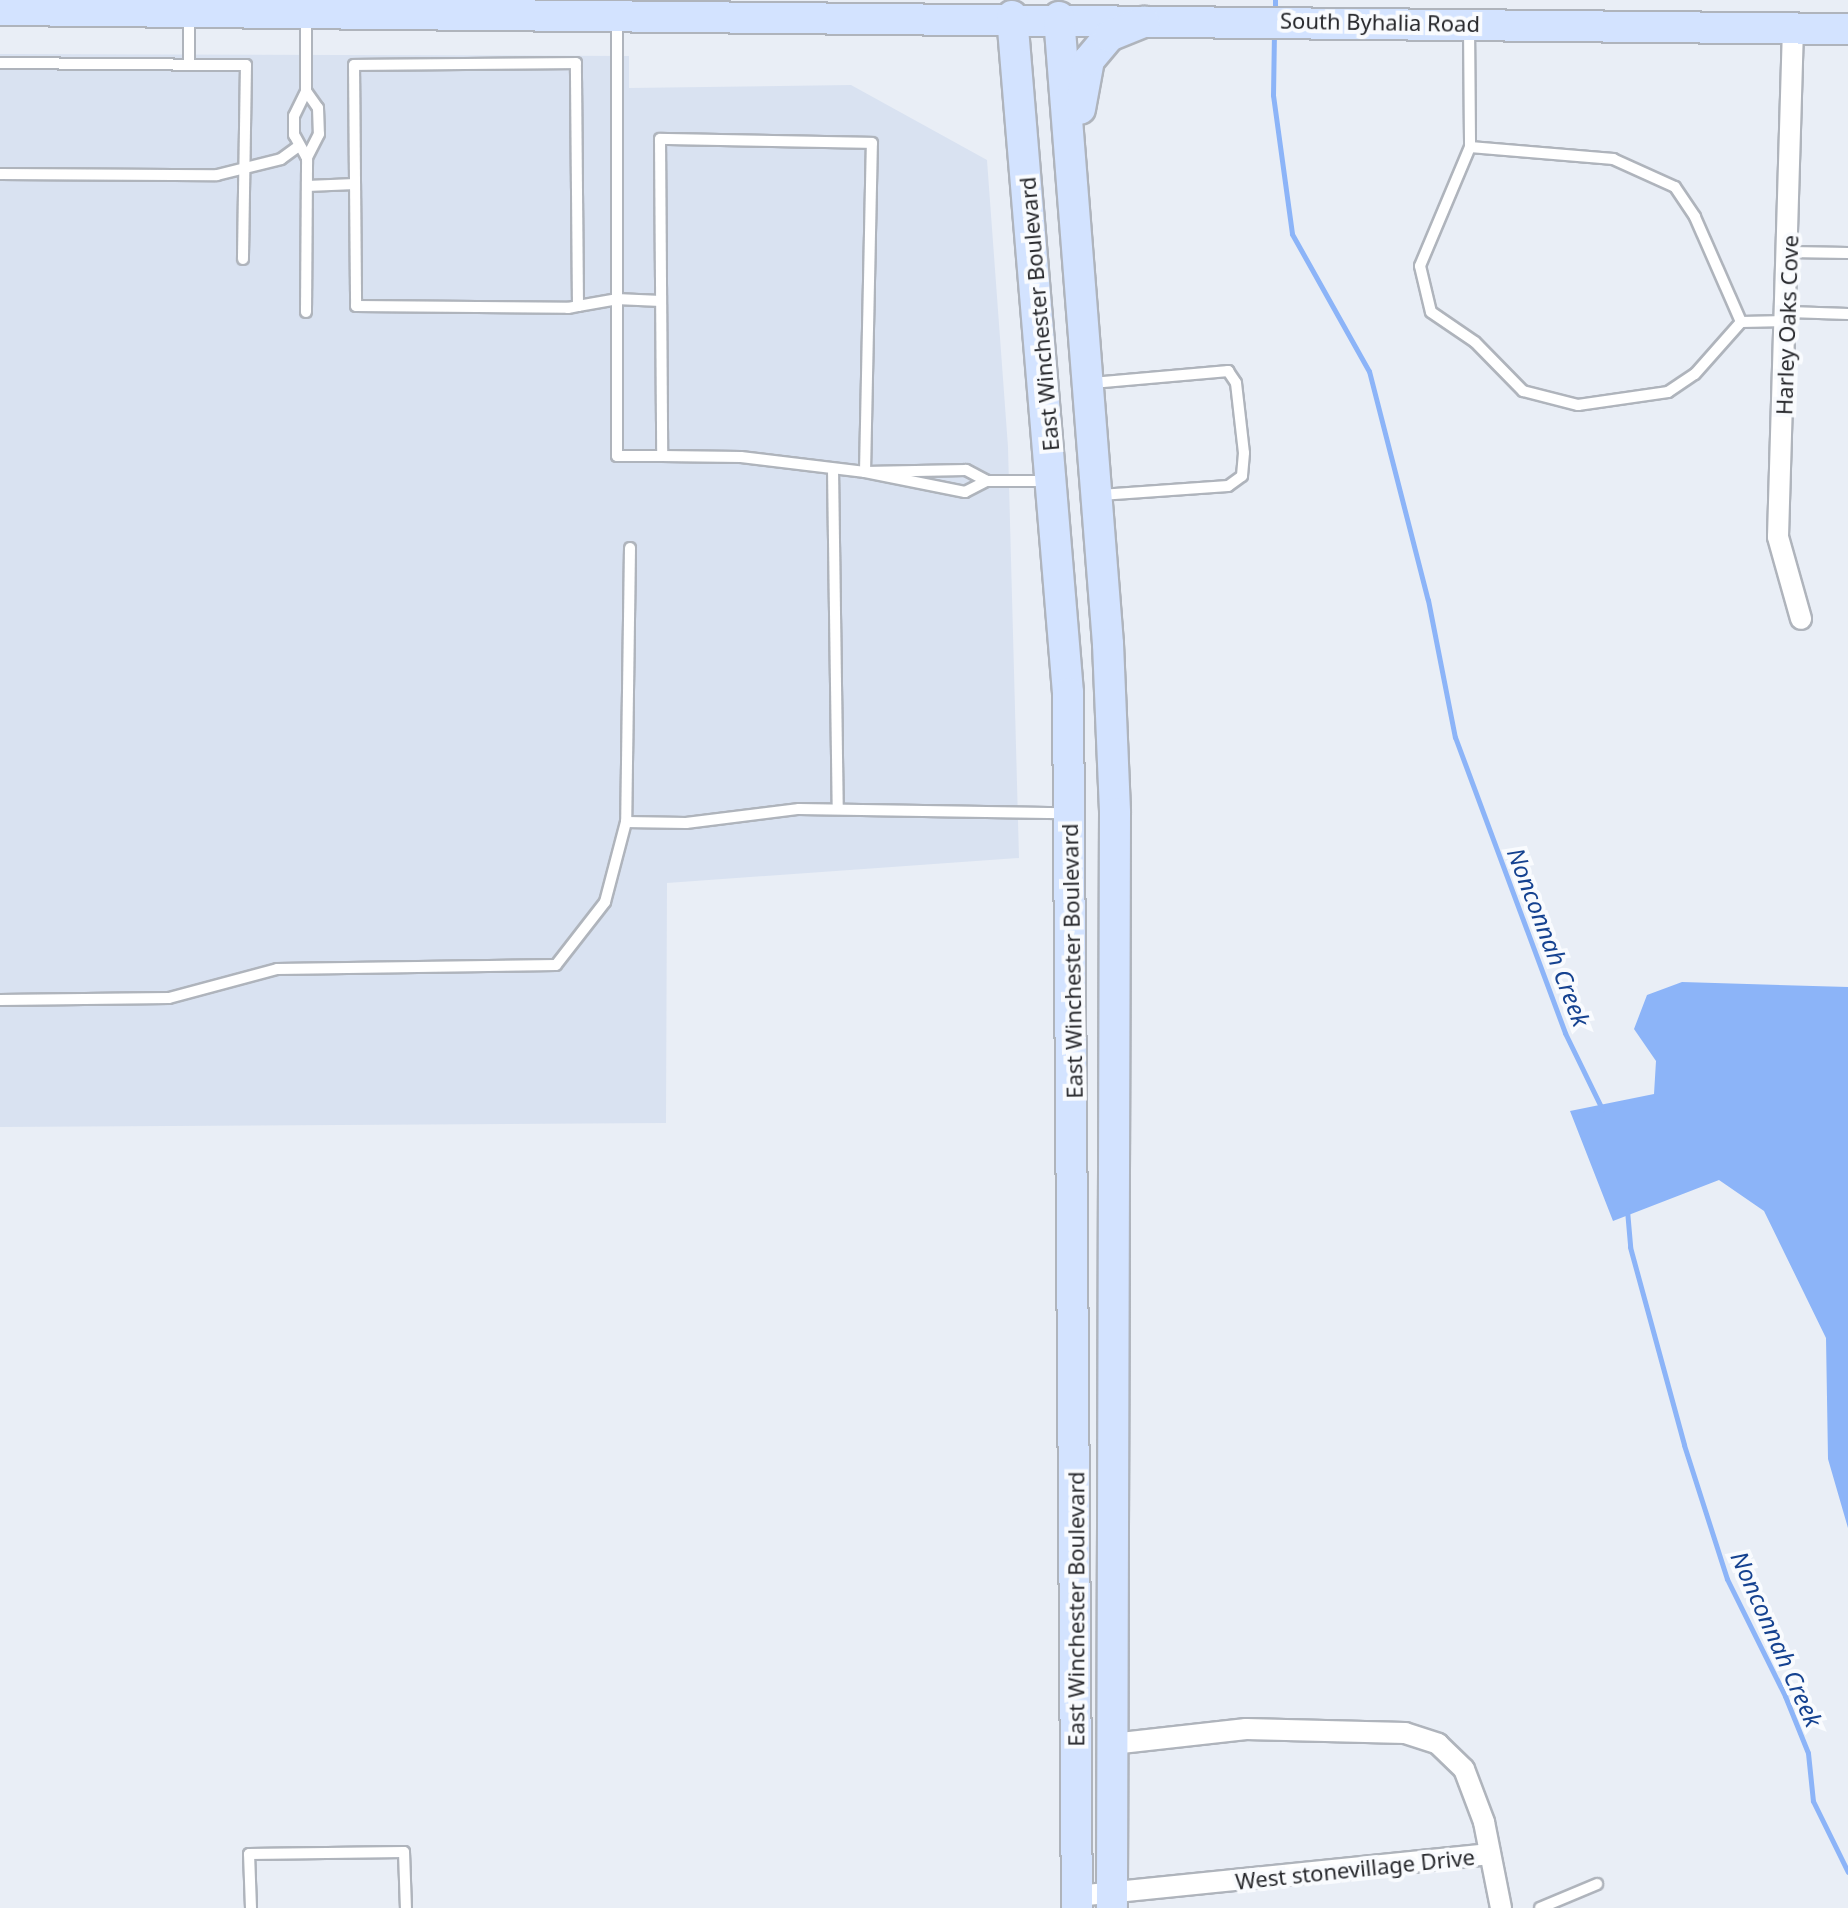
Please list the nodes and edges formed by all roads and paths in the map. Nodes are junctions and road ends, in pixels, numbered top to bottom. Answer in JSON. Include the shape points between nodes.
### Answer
{"nodes":[{"id":1,"x":34,"y":5,"type":"edge"},
{"id":2,"x":306,"y":6,"type":"edge"},
{"id":3,"x":530,"y":6,"type":"edge"},
{"id":4,"x":1051,"y":6,"type":"edge"},
{"id":5,"x":808,"y":8,"type":"edge"},
{"id":6,"x":966,"y":8,"type":"edge"},
{"id":7,"x":1012,"y":8,"type":"edge"},
{"id":8,"x":0,"y":10,"type":"edge"},
{"id":9,"x":189,"y":11,"type":"junction"},
{"id":10,"x":617,"y":13,"type":"junction"},
{"id":11,"x":1154,"y":19,"type":"junction"},
{"id":12,"x":1469,"y":23,"type":"junction"},
{"id":13,"x":1793,"y":28,"type":"junction"},
{"id":14,"x":1848,"y":29,"type":"edge"},
{"id":15,"x":0,"y":63,"type":"edge"},
{"id":16,"x":189,"y":64,"type":"junction"},
{"id":17,"x":306,"y":91,"type":"junction"},
{"id":18,"x":299,"y":146,"type":"junction"},
{"id":19,"x":1470,"y":147,"type":"junction"},
{"id":20,"x":307,"y":158,"type":"junction"},
{"id":21,"x":244,"y":168,"type":"junction"},
{"id":22,"x":0,"y":174,"type":"edge"},
{"id":23,"x":355,"y":184,"type":"junction"},
{"id":24,"x":307,"y":186,"type":"junction"},
{"id":25,"x":1790,"y":252,"type":"junction"},
{"id":26,"x":1848,"y":253,"type":"edge"},
{"id":27,"x":243,"y":259,"type":"dead end"},
{"id":28,"x":616,"y":299,"type":"junction"},
{"id":29,"x":661,"y":301,"type":"junction"},
{"id":30,"x":578,"y":306,"type":"junction"},
{"id":31,"x":306,"y":312,"type":"dead end"},
{"id":32,"x":1848,"y":314,"type":"edge"},
{"id":33,"x":1789,"y":316,"type":"junction"},
{"id":34,"x":1741,"y":322,"type":"junction"},
{"id":35,"x":1086,"y":334,"type":"junction"},
{"id":36,"x":1089,"y":384,"type":"junction"},
{"id":37,"x":662,"y":456,"type":"junction"},
{"id":38,"x":833,"y":469,"type":"junction"},
{"id":39,"x":865,"y":472,"type":"junction"},
{"id":40,"x":987,"y":481,"type":"junction"},
{"id":41,"x":1052,"y":481,"type":"junction"},
{"id":42,"x":1098,"y":496,"type":"junction"},
{"id":43,"x":630,"y":548,"type":"dead end"},
{"id":44,"x":1801,"y":619,"type":"dead end"},
{"id":45,"x":838,"y":809,"type":"junction"},
{"id":46,"x":1070,"y":814,"type":"junction"},
{"id":47,"x":626,"y":822,"type":"junction"},
{"id":48,"x":0,"y":1000,"type":"edge"},
{"id":49,"x":1112,"y":1744,"type":"junction"},
{"id":50,"x":1490,"y":1854,"type":"junction"},
{"id":51,"x":1597,"y":1884,"type":"dead end"},
{"id":52,"x":1077,"y":1902,"type":"edge"},
{"id":53,"x":1112,"y":1902,"type":"edge"},
{"id":54,"x":251,"y":1908,"type":"edge"},
{"id":55,"x":406,"y":1908,"type":"edge"},
{"id":56,"x":1501,"y":1908,"type":"edge"},
{"id":57,"x":1540,"y":1908,"type":"edge"}],
"edges":[{"from":1,"to":8,"type":"main road","name":"South Byhalia Road"},
{"from":1,"to":9,"type":"main road","name":"South Byhalia Road"},
{"from":2,"to":3,"type":"main road","name":"South Byhalia Road"},
{"from":2,"to":9,"type":"main road","name":"South Byhalia Road"},
{"from":2,"to":17,"type":"lane"},
{"from":3,"to":10,"type":"main road","name":"South Byhalia Road"},
{"from":4,"to":7,"type":"main road","name":"South Byhalia Road"},
{"from":4,"to":11,"type":"main road","name":"South Byhalia Road"},
{"from":4,"to":35,"type":"main road","name":"East Winchester Boulevard"},
{"from":5,"to":6,"type":"main road","name":"South Byhalia Road"},
{"from":5,"to":10,"type":"main road","name":"South Byhalia Road"},
{"from":6,"to":7,"type":"main road","name":"South Byhalia Road"},
{"from":7,"to":35,"type":"main road","via":[[1047,45],[1064,239]]},
{"from":7,"to":41,"type":"main road","name":"East Winchester Boulevard"},
{"from":9,"to":16,"type":"lane"},
{"from":10,"to":28,"type":"lane"},
{"from":11,"to":12,"type":"main road","name":"South Byhalia Road"},
{"from":11,"to":35,"type":"main road","via":[[1109,36],[1089,60],[1079,91],[1092,319]]},
{"from":12,"to":13,"type":"main road","name":"South Byhalia Road"},
{"from":12,"to":19,"type":"lane"},
{"from":13,"to":14,"type":"main road","name":"South Byhalia Road"},
{"from":13,"to":25,"type":"street","name":"Harley Oaks Cove"},
{"from":15,"to":16,"type":"lane"},
{"from":16,"to":21,"type":"lane","via":[[246,65]]},
{"from":17,"to":18,"type":"lane","via":[[294,116]]},
{"from":17,"to":20,"type":"lane","via":[[318,108],[319,134]]},
{"from":18,"to":20,"type":"lane"},
{"from":18,"to":21,"type":"lane","via":[[281,159]]},
{"from":19,"to":34,"type":"lane","via":[[1613,159],[1675,187]]},
{"from":19,"to":34,"type":"lane","via":[[1420,266],[1421,288],[1431,312],[1475,342],[1523,391],[1578,405],[1668,392],[1695,374]]},
{"from":20,"to":24,"type":"lane"},
{"from":21,"to":22,"type":"lane","via":[[217,175]]},
{"from":21,"to":27,"type":"lane"},
{"from":23,"to":24,"type":"lane"},
{"from":23,"to":30,"type":"lane","via":[[356,306]]},
{"from":23,"to":30,"type":"lane","via":[[354,65],[576,63]]},
{"from":24,"to":31,"type":"lane"},
{"from":25,"to":26,"type":"lane"},
{"from":25,"to":33,"type":"street","name":"Harley Oaks Cove"},
{"from":28,"to":29,"type":"lane"},
{"from":28,"to":30,"type":"lane"},
{"from":28,"to":37,"type":"lane","via":[[617,456]]},
{"from":29,"to":37,"type":"lane"},
{"from":29,"to":39,"type":"lane","via":[[660,139],[872,143]]},
{"from":32,"to":33,"type":"lane"},
{"from":33,"to":34,"type":"lane"},
{"from":33,"to":44,"type":"street","name":"Harley Oaks Cove","via":[[1778,537]]},
{"from":35,"to":36,"type":"main road","name":"East Winchester Boulevard"},
{"from":36,"to":42,"type":"main road","name":"East Winchester Boulevard"},
{"from":36,"to":42,"type":"lane","via":[[1228,371],[1236,383],[1244,453],[1242,476],[1228,486]]},
{"from":37,"to":38,"type":"lane"},
{"from":38,"to":39,"type":"lane"},
{"from":38,"to":45,"type":"lane"},
{"from":39,"to":40,"type":"lane","via":[[966,470]]},
{"from":39,"to":40,"type":"lane","via":[[965,492]]},
{"from":40,"to":41,"type":"lane"},
{"from":41,"to":42,"type":"main road"},
{"from":41,"to":46,"type":"main road","name":"East Winchester Boulevard"},
{"from":42,"to":49,"type":"main road","name":"East Winchester Boulevard","via":[[1115,813]]},
{"from":43,"to":47,"type":"lane"},
{"from":45,"to":46,"type":"lane"},
{"from":45,"to":47,"type":"lane","via":[[686,823]]},
{"from":46,"to":52,"type":"main road","name":"East Winchester Boulevard"},
{"from":47,"to":48,"type":"lane","via":[[605,902],[556,965],[277,969],[169,998]]},
{"from":49,"to":50,"type":"street","via":[[1246,1729],[1405,1733],[1438,1744],[1464,1769]]},
{"from":49,"to":53,"type":"main road","name":"East Winchester Boulevard"},
{"from":50,"to":53,"type":"street","name":"West stonevillage Drive"},
{"from":50,"to":56,"type":"street"},
{"from":51,"to":57,"type":"lane"},
{"from":52,"to":53,"type":"street","name":"West stonevillage Drive"},
{"from":54,"to":55,"type":"lane","via":[[249,1854],[404,1852]]}]}
